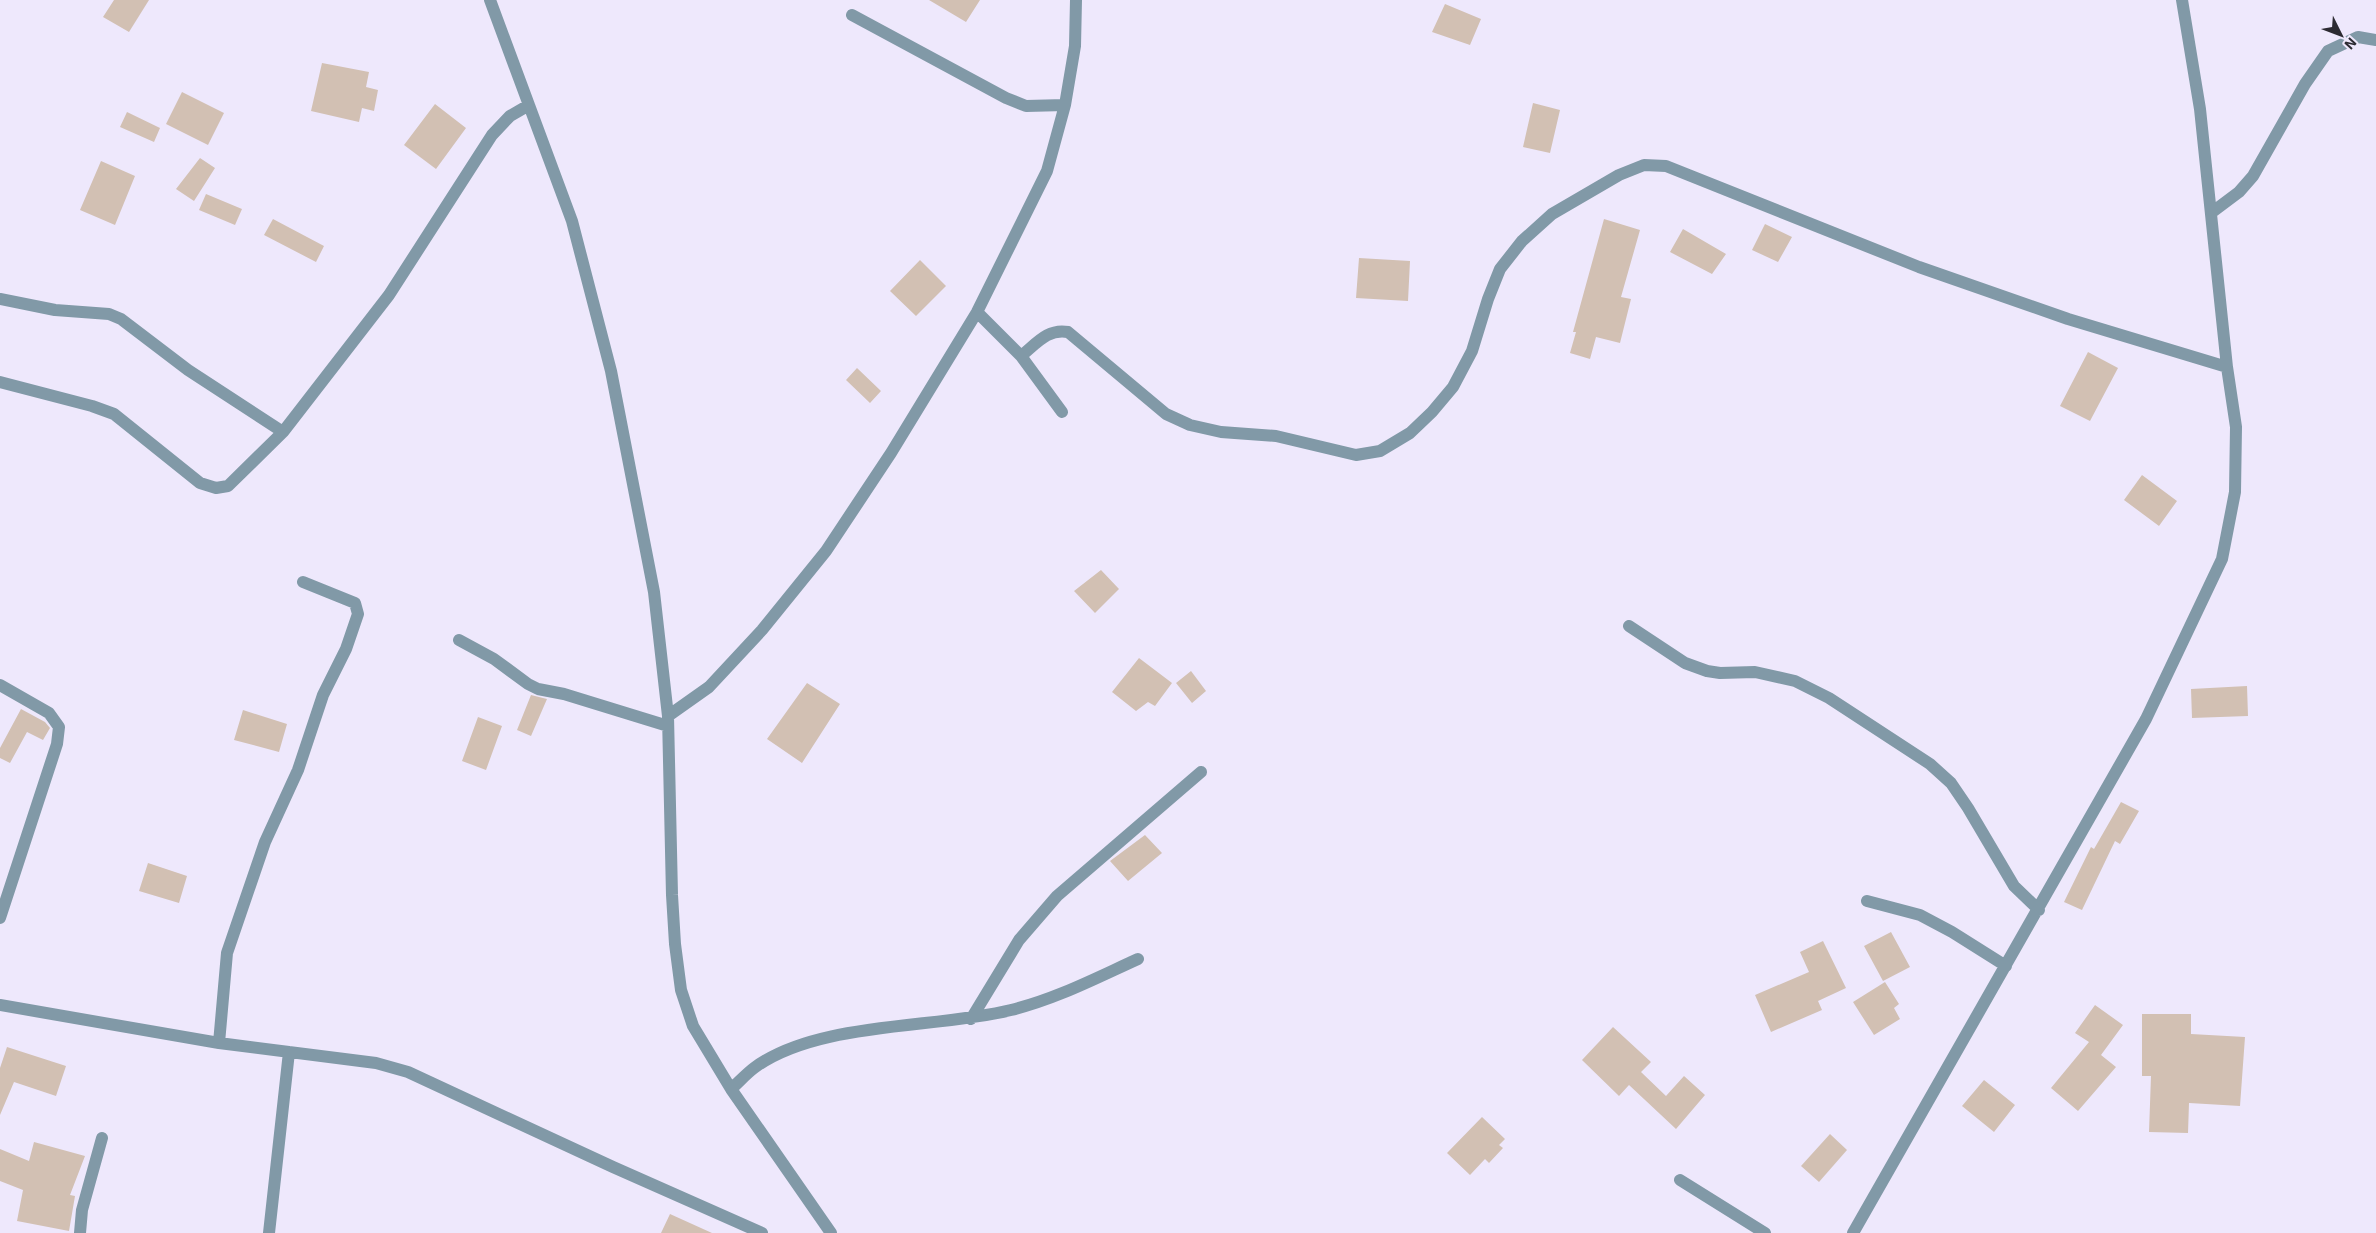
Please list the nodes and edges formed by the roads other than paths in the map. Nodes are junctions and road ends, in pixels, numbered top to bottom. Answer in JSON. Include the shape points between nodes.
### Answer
{"nodes":[{"id":1,"x":490,"y":0,"type":"edge"},
{"id":2,"x":1076,"y":0,"type":"edge"},
{"id":3,"x":2182,"y":0,"type":"edge"},
{"id":4,"x":852,"y":15,"type":"dead end"},
{"id":5,"x":2376,"y":40,"type":"edge"},
{"id":6,"x":529,"y":105,"type":"junction"},
{"id":7,"x":1065,"y":105,"type":"junction"},
{"id":8,"x":2211,"y":213,"type":"junction"},
{"id":9,"x":0,"y":299,"type":"edge"},
{"id":10,"x":978,"y":312,"type":"junction"},
{"id":11,"x":1021,"y":356,"type":"junction"},
{"id":12,"x":2227,"y":367,"type":"junction"},
{"id":13,"x":0,"y":382,"type":"edge"},
{"id":14,"x":1062,"y":412,"type":"dead end"},
{"id":15,"x":283,"y":432,"type":"junction"},
{"id":16,"x":303,"y":582,"type":"dead end"},
{"id":17,"x":1628,"y":626,"type":"dead end"},
{"id":18,"x":459,"y":640,"type":"dead end"},
{"id":19,"x":0,"y":686,"type":"edge"},
{"id":20,"x":668,"y":721,"type":"junction"},
{"id":21,"x":1201,"y":772,"type":"dead end"},
{"id":22,"x":1867,"y":901,"type":"dead end"},
{"id":23,"x":2039,"y":910,"type":"junction"},
{"id":24,"x":0,"y":918,"type":"edge"},
{"id":25,"x":1138,"y":959,"type":"dead end"},
{"id":26,"x":2006,"y":966,"type":"junction"},
{"id":27,"x":0,"y":1005,"type":"edge"},
{"id":28,"x":971,"y":1019,"type":"junction"},
{"id":29,"x":219,"y":1043,"type":"junction"},
{"id":30,"x":289,"y":1052,"type":"junction"},
{"id":31,"x":731,"y":1089,"type":"junction"},
{"id":32,"x":102,"y":1138,"type":"dead end"},
{"id":33,"x":1680,"y":1180,"type":"dead end"},
{"id":34,"x":80,"y":1233,"type":"edge"},
{"id":35,"x":269,"y":1233,"type":"edge"},
{"id":36,"x":762,"y":1233,"type":"edge"},
{"id":37,"x":831,"y":1233,"type":"edge"},
{"id":38,"x":1766,"y":1233,"type":"edge"},
{"id":39,"x":1853,"y":1233,"type":"edge"}],
"edges":[{"from":1,"to":6,"type":"street"},
{"from":2,"to":7,"type":"street","via":[[1075,46]]},
{"from":3,"to":8,"type":"street","via":[[2200,109]]},
{"from":4,"to":7,"type":"street","via":[[1006,98],[1026,106]]},
{"from":5,"to":8,"type":"street","via":[[2358,36],[2328,51],[2305,84],[2253,176],[2239,192]]},
{"from":6,"to":15,"type":"street","via":[[510,116],[492,135],[389,294]]},
{"from":6,"to":20,"type":"street","via":[[572,221],[611,371],[654,592]]},
{"from":7,"to":10,"type":"street","via":[[1047,171]]},
{"from":8,"to":12,"type":"street"},
{"from":9,"to":15,"type":"street","via":[[55,310],[109,314],[121,319],[188,370]]},
{"from":10,"to":11,"type":"street"},
{"from":10,"to":20,"type":"street","via":[[826,552],[762,630],[709,687]]},
{"from":11,"to":12,"type":"street","via":[[1050,332],[1068,332],[1166,414],[1190,426],[1276,436],[1356,455],[1380,451],[1410,433],[1453,386],[1472,351],[1500,269],[1522,242],[1552,214],[1619,175],[1644,165],[1666,166],[1919,267],[2068,319]]},
{"from":11,"to":14,"type":"street"},
{"from":12,"to":23,"type":"street","via":[[2236,427],[2235,492],[2222,559],[2146,719]]},
{"from":13,"to":15,"type":"street","via":[[114,414],[200,483],[216,488],[228,486]]},
{"from":16,"to":29,"type":"street","via":[[355,603],[358,614],[346,649],[323,695],[298,770],[266,842],[227,953]]},
{"from":17,"to":23,"type":"street","via":[[1685,663],[1707,671],[1755,672],[1795,681],[1829,698],[1930,764],[1951,782],[2014,886]]},
{"from":18,"to":20,"type":"street","via":[[538,689]]},
{"from":19,"to":24,"type":"street","via":[[50,713],[59,727],[57,744]]},
{"from":20,"to":31,"type":"street","via":[[672,895],[681,990],[693,1026]]},
{"from":21,"to":28,"type":"street","via":[[1057,896],[1019,940]]},
{"from":22,"to":26,"type":"street","via":[[1920,915]]},
{"from":23,"to":26,"type":"street"},
{"from":25,"to":28,"type":"street","via":[[1055,998]]},
{"from":26,"to":39,"type":"street"},
{"from":27,"to":29,"type":"street"},
{"from":28,"to":31,"type":"street","via":[[821,1039],[774,1056],[754,1068]]},
{"from":29,"to":30,"type":"street"},
{"from":30,"to":35,"type":"street"},
{"from":30,"to":36,"type":"street","via":[[376,1063],[408,1072]]},
{"from":31,"to":37,"type":"street"},
{"from":32,"to":34,"type":"street","via":[[82,1210]]},
{"from":33,"to":38,"type":"street"}]}
